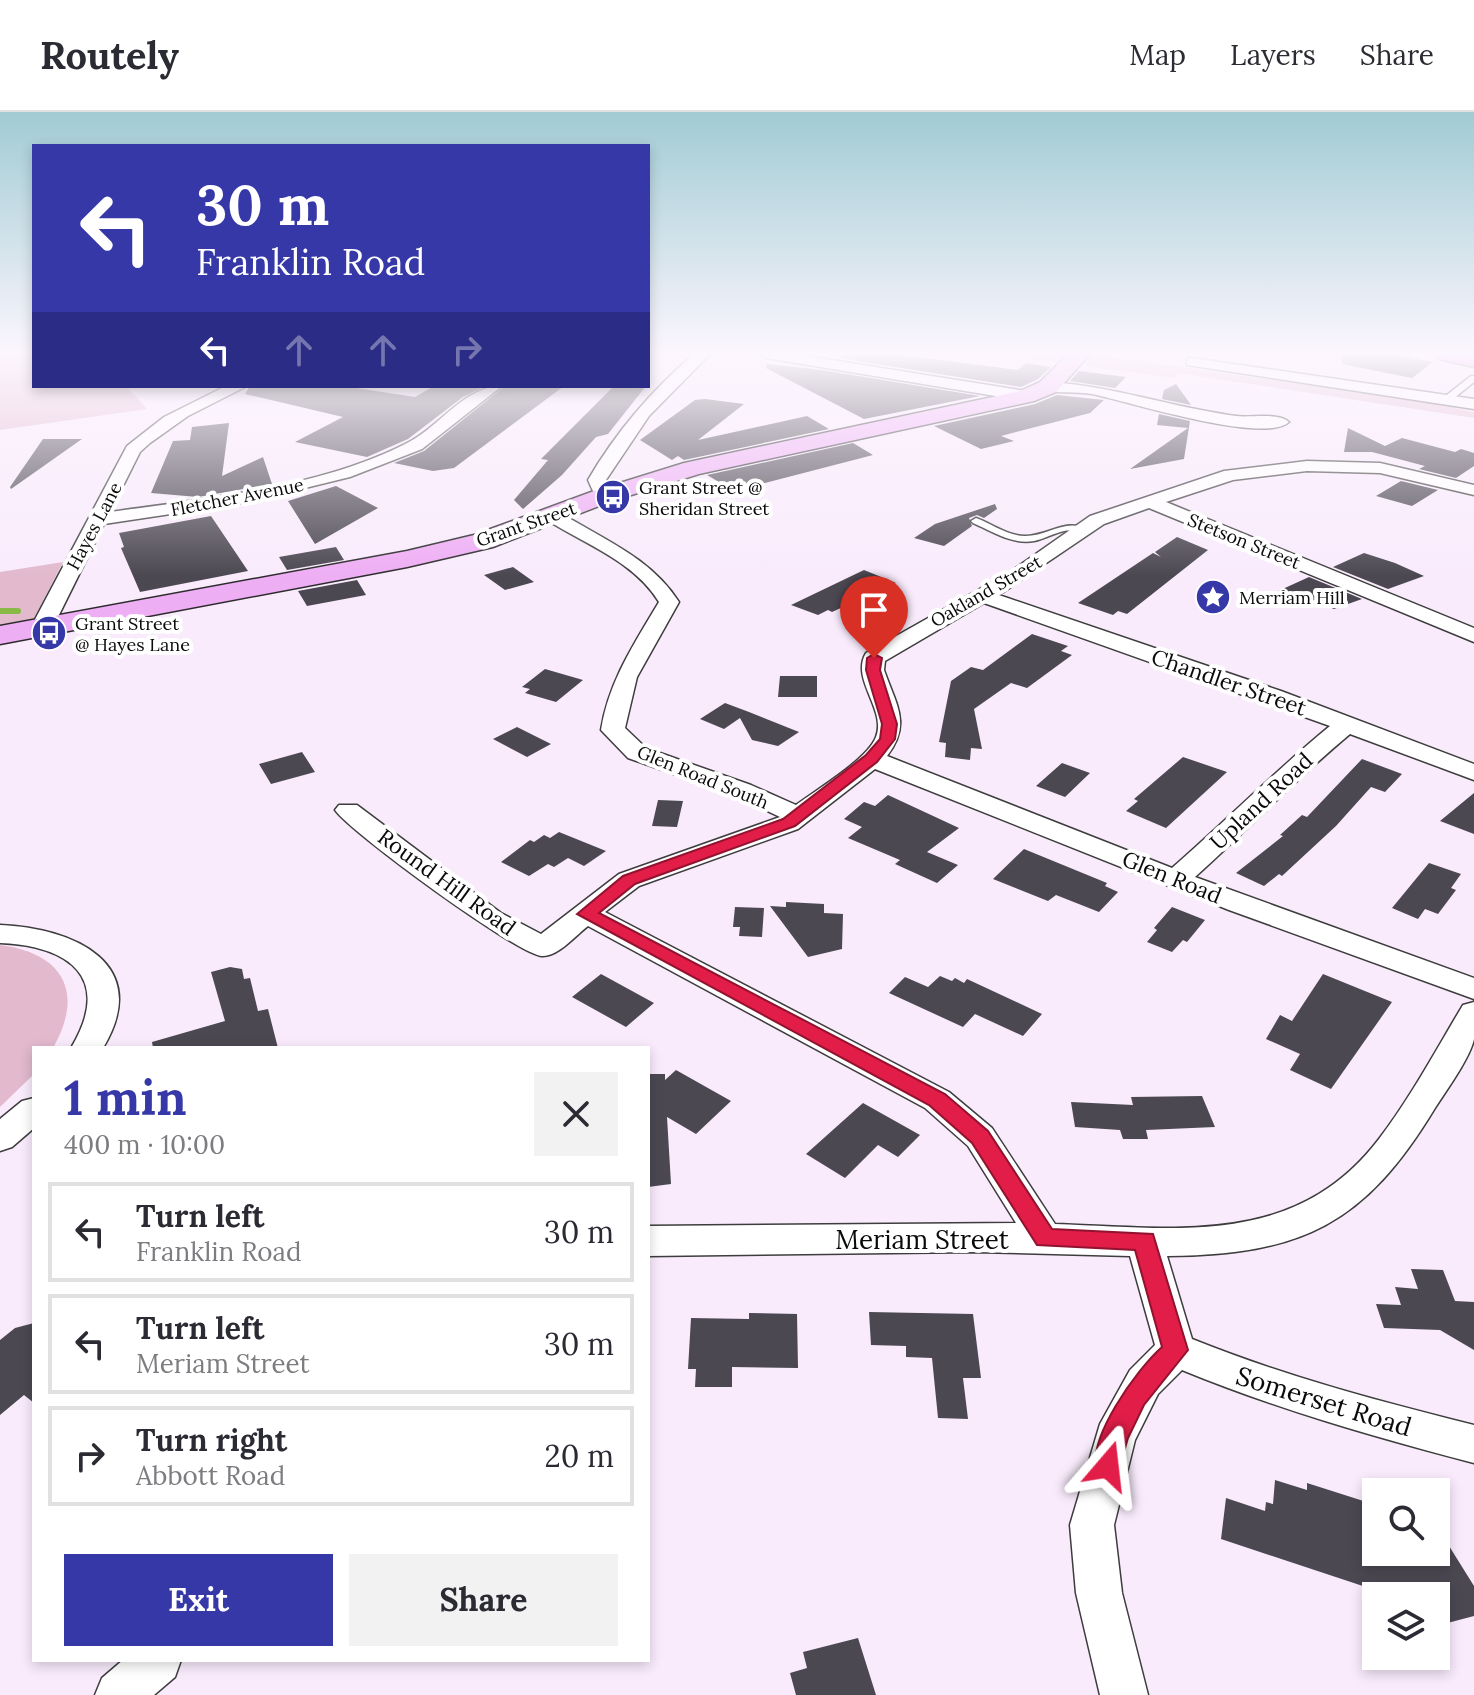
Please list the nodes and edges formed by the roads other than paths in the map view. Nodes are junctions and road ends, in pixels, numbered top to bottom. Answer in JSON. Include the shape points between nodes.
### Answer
{"nodes":[{"id":1,"x":161,"y":428,"type":"edge"},
{"id":2,"x":439,"y":428,"type":"edge"},
{"id":3,"x":632,"y":428,"type":"edge"},
{"id":4,"x":872,"y":428,"type":"edge"},
{"id":5,"x":1474,"y":490,"type":"edge"},
{"id":6,"x":603,"y":496,"type":"junction"},
{"id":7,"x":1147,"y":501,"type":"junction"},
{"id":8,"x":553,"y":516,"type":"junction"},
{"id":9,"x":98,"y":519,"type":"junction"},
{"id":10,"x":976,"y":521,"type":"dead end"},
{"id":11,"x":1084,"y":530,"type":"junction"},
{"id":12,"x":983,"y":596,"type":"junction"},
{"id":13,"x":42,"y":627,"type":"junction"},
{"id":14,"x":0,"y":635,"type":"edge"},
{"id":15,"x":1474,"y":636,"type":"edge"},
{"id":16,"x":1347,"y":724,"type":"junction"},
{"id":17,"x":872,"y":759,"type":"junction"},
{"id":18,"x":1474,"y":773,"type":"edge"},
{"id":19,"x":348,"y":810,"type":"dead end"},
{"id":20,"x":798,"y":816,"type":"junction"},
{"id":21,"x":1176,"y":879,"type":"junction"},
{"id":22,"x":587,"y":914,"type":"junction"},
{"id":23,"x":0,"y":934,"type":"edge"},
{"id":24,"x":1474,"y":989,"type":"edge"},
{"id":25,"x":1474,"y":1012,"type":"edge"},
{"id":26,"x":88,"y":1046,"type":"edge"},
{"id":27,"x":32,"y":1112,"type":"edge"},
{"id":28,"x":0,"y":1138,"type":"edge"},
{"id":29,"x":1045,"y":1238,"type":"junction"},
{"id":30,"x":650,"y":1241,"type":"edge"},
{"id":31,"x":1144,"y":1241,"type":"junction"},
{"id":32,"x":1176,"y":1350,"type":"junction"},
{"id":33,"x":1474,"y":1444,"type":"edge"},
{"id":34,"x":156,"y":1662,"type":"edge"},
{"id":35,"x":119,"y":1695,"type":"edge"},
{"id":36,"x":1124,"y":1695,"type":"edge"}],
"edges":[{"from":1,"to":9,"type":"street","name":"Hayes Lane","via":[[133,450]]},
{"from":2,"to":9,"type":"street","name":"Fletcher Avenue","via":[[416,445],[344,473],[244,498]]},
{"from":3,"to":6,"type":"street","via":[[597,480]]},
{"from":4,"to":6,"type":"street","name":"Grant Street","via":[[693,468]]},
{"from":5,"to":7,"type":"street","name":"Oakland Street","via":[[1400,470],[1319,466],[1230,475]]},
{"from":6,"to":8,"type":"street","name":"Grant Street"},
{"from":7,"to":11,"type":"street","name":"Oakland Street"},
{"from":7,"to":15,"type":"street","name":"Stetson Street"},
{"from":8,"to":13,"type":"street","name":"Grant Street","via":[[483,541],[407,559]]},
{"from":8,"to":20,"type":"street","name":"Glen Road South","via":[[610,548],[661,587],[669,602],[626,671],[613,730],[637,753]]},
{"from":9,"to":13,"type":"street","name":"Hayes Lane"},
{"from":10,"to":11,"type":"lane","via":[[1023,539],[1060,527]]},
{"from":11,"to":12,"type":"street","name":"Oakland Street"},
{"from":12,"to":16,"type":"street","name":"Chandler Street"},
{"from":12,"to":17,"type":"street","name":"Oakland Street","via":[[874,658],[890,724],[888,739]]},
{"from":13,"to":14,"type":"street","name":"Grant Street"},
{"from":16,"to":18,"type":"street","name":"Chandler Street"},
{"from":16,"to":21,"type":"street","name":"Upland Road"},
{"from":17,"to":20,"type":"street","name":"Oakland Street"},
{"from":17,"to":21,"type":"street","name":"Glen Road"},
{"from":19,"to":22,"type":"street","name":"Round Hill Road","via":[[491,919],[543,947]]},
{"from":20,"to":22,"type":"street","name":"Oakland Street","via":[[629,880]]},
{"from":21,"to":24,"type":"street","name":"Glen Road"},
{"from":22,"to":29,"type":"street","via":[[937,1100],[980,1137]]},
{"from":23,"to":26,"type":"street","via":[[51,941],[89,961],[104,989],[99,1031]]},
{"from":25,"to":31,"type":"street","name":"Meriam Street","via":[[1383,1160],[1323,1212],[1233,1238]]},
{"from":27,"to":28,"type":"street"},
{"from":29,"to":30,"type":"street","name":"Meriam Street"},
{"from":29,"to":31,"type":"street","name":"Meriam Street"},
{"from":31,"to":32,"type":"street"},
{"from":32,"to":33,"type":"street","name":"Somerset Road","via":[[1346,1411]]},
{"from":32,"to":36,"type":"street","via":[[1144,1382],[1115,1437],[1092,1525],[1099,1593]]},
{"from":34,"to":35,"type":"street"}]}
